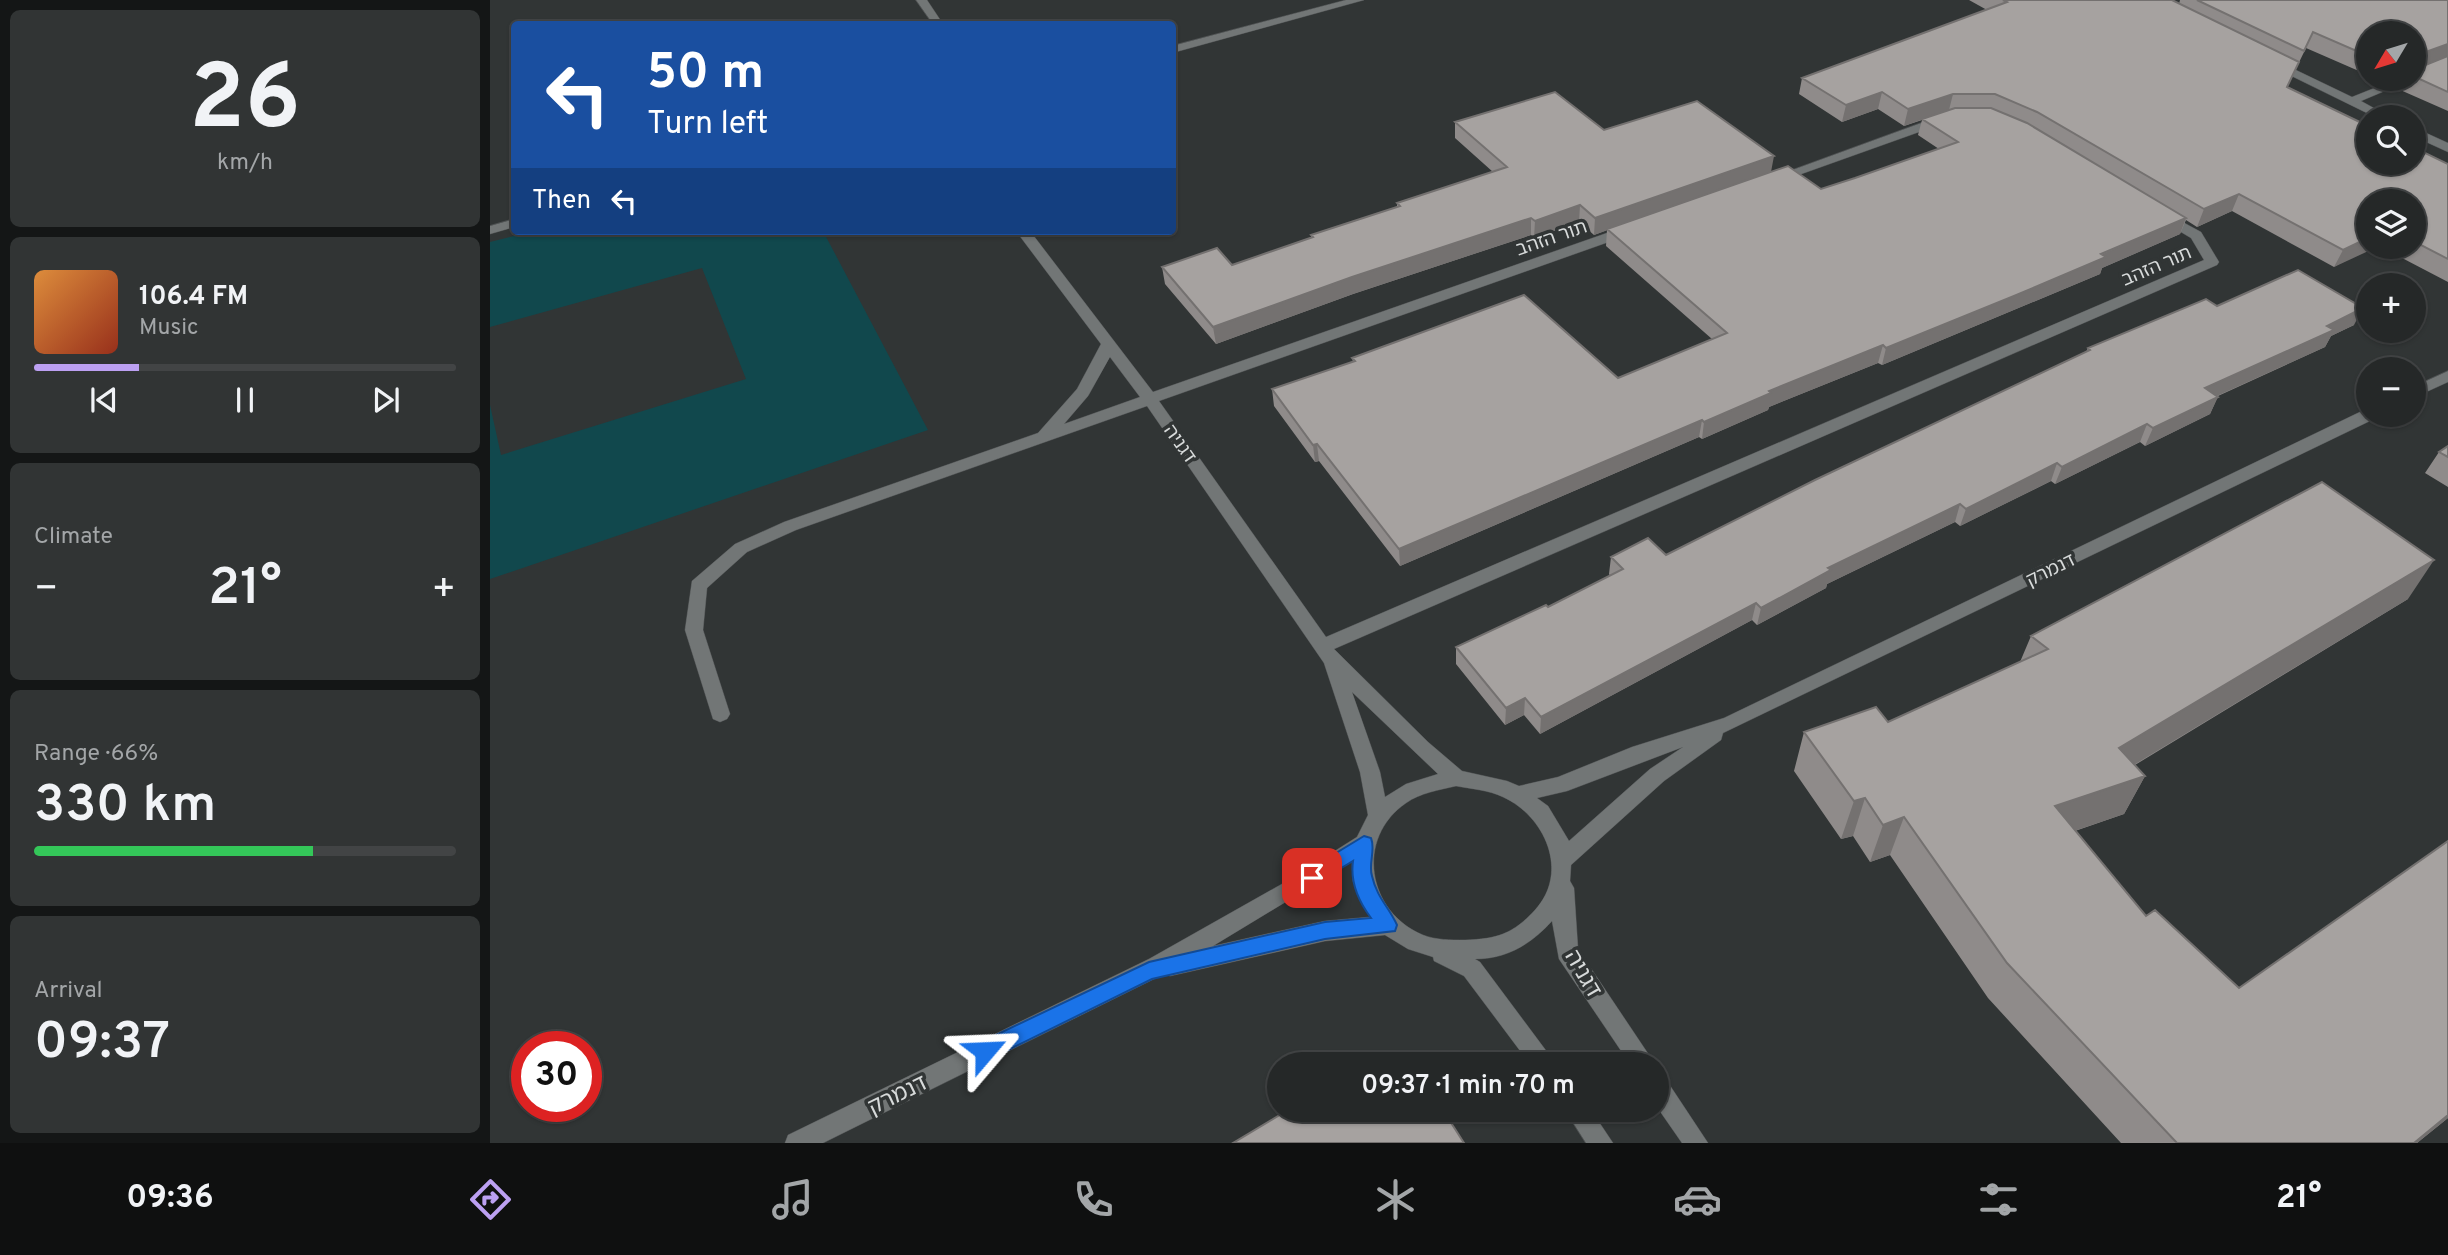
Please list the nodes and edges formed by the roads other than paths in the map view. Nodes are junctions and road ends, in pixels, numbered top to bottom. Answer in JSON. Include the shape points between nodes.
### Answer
{"nodes":[{"id":1,"x":921,"y":0,"type":"edge"},
{"id":2,"x":1359,"y":0,"type":"edge"},
{"id":3,"x":935,"y":21,"type":"edge"},
{"id":4,"x":1176,"y":49,"type":"edge"},
{"id":5,"x":2266,"y":60,"type":"edge"},
{"id":6,"x":2376,"y":91,"type":"edge"},
{"id":7,"x":2351,"y":101,"type":"junction"},
{"id":8,"x":2359,"y":105,"type":"edge"},
{"id":9,"x":1962,"y":117,"type":"edge"},
{"id":10,"x":2426,"y":137,"type":"edge"},
{"id":11,"x":2448,"y":148,"type":"edge"},
{"id":12,"x":1753,"y":186,"type":"edge"},
{"id":13,"x":2151,"y":208,"type":"edge"},
{"id":14,"x":1648,"y":223,"type":"edge"},
{"id":15,"x":511,"y":224,"type":"edge"},
{"id":16,"x":490,"y":230,"type":"edge"},
{"id":17,"x":1026,"y":235,"type":"edge"},
{"id":18,"x":1108,"y":344,"type":"junction"},
{"id":19,"x":2448,"y":376,"type":"edge"},
{"id":20,"x":2426,"y":387,"type":"edge"},
{"id":21,"x":1150,"y":399,"type":"junction"},
{"id":22,"x":2356,"y":421,"type":"edge"},
{"id":23,"x":1041,"y":437,"type":"junction"},
{"id":24,"x":1328,"y":653,"type":"junction"},
{"id":25,"x":720,"y":714,"type":"dead end"},
{"id":26,"x":1731,"y":723,"type":"junction"},
{"id":27,"x":1456,"y":778,"type":"junction"},
{"id":28,"x":1520,"y":794,"type":"junction"},
{"id":29,"x":1378,"y":816,"type":"junction"},
{"id":30,"x":1364,"y":844,"type":"junction"},
{"id":31,"x":1563,"y":864,"type":"junction"},
{"id":32,"x":1388,"y":925,"type":"junction"},
{"id":33,"x":1430,"y":948,"type":"junction"},
{"id":34,"x":1149,"y":971,"type":"junction"},
{"id":35,"x":1535,"y":1052,"type":"edge"},
{"id":36,"x":1635,"y":1052,"type":"edge"},
{"id":37,"x":1669,"y":1104,"type":"edge"},
{"id":38,"x":1586,"y":1122,"type":"edge"},
{"id":39,"x":797,"y":1143,"type":"edge"},
{"id":40,"x":1601,"y":1143,"type":"edge"},
{"id":41,"x":1696,"y":1143,"type":"edge"}],
"edges":[{"from":1,"to":3,"type":"street"},
{"from":2,"to":4,"type":"street"},
{"from":5,"to":7,"type":"street"},
{"from":6,"to":7,"type":"street"},
{"from":7,"to":8,"type":"street"},
{"from":9,"to":12,"type":"street","via":[[1949,117]]},
{"from":10,"to":11,"type":"street"},
{"from":13,"to":24,"type":"street","name":"תור הזהב","via":[[2196,236],[2212,262]]},
{"from":14,"to":21,"type":"street","name":"תור הזהב"},
{"from":15,"to":16,"type":"street"},
{"from":17,"to":18,"type":"street","name":"דגניה"},
{"from":18,"to":21,"type":"street","name":"דגניה"},
{"from":18,"to":23,"type":"street","via":[[1081,397]]},
{"from":19,"to":20,"type":"street"},
{"from":21,"to":23,"type":"street","name":"תור הזהב"},
{"from":21,"to":24,"type":"street","name":"דגניה"},
{"from":22,"to":26,"type":"street","name":"דנמרק"},
{"from":23,"to":25,"type":"street","name":"תור הזהב","via":[[790,526],[741,548],[698,586],[694,630]]},
{"from":24,"to":27,"type":"street","name":"דגניה"},
{"from":24,"to":29,"type":"street","name":"דגניה","via":[[1370,772]]},
{"from":26,"to":28,"type":"street","name":"דנמרק","via":[[1560,785]]},
{"from":26,"to":31,"type":"street","name":"דנמרק","via":[[1657,775]]},
{"from":27,"to":28,"type":"street","via":[[1478,779]]},
{"from":27,"to":29,"type":"street","via":[[1426,784],[1399,797]]},
{"from":28,"to":31,"type":"street","via":[[1541,811],[1556,834]]},
{"from":29,"to":30,"type":"street"},
{"from":30,"to":32,"type":"street","via":[[1361,872],[1369,900]]},
{"from":30,"to":34,"type":"street","name":"דנמרק"},
{"from":31,"to":33,"type":"street","via":[[1558,896],[1543,919],[1520,937],[1491,949],[1461,953]]},
{"from":31,"to":36,"type":"street","name":"דגניה","via":[[1567,952]]},
{"from":32,"to":33,"type":"street"},
{"from":32,"to":34,"type":"street","name":"דנמרק","via":[[1325,930]]},
{"from":33,"to":35,"type":"street","via":[[1472,969]]},
{"from":34,"to":39,"type":"street","name":"דנמרק"},
{"from":37,"to":41,"type":"street"},
{"from":38,"to":40,"type":"street"}]}
